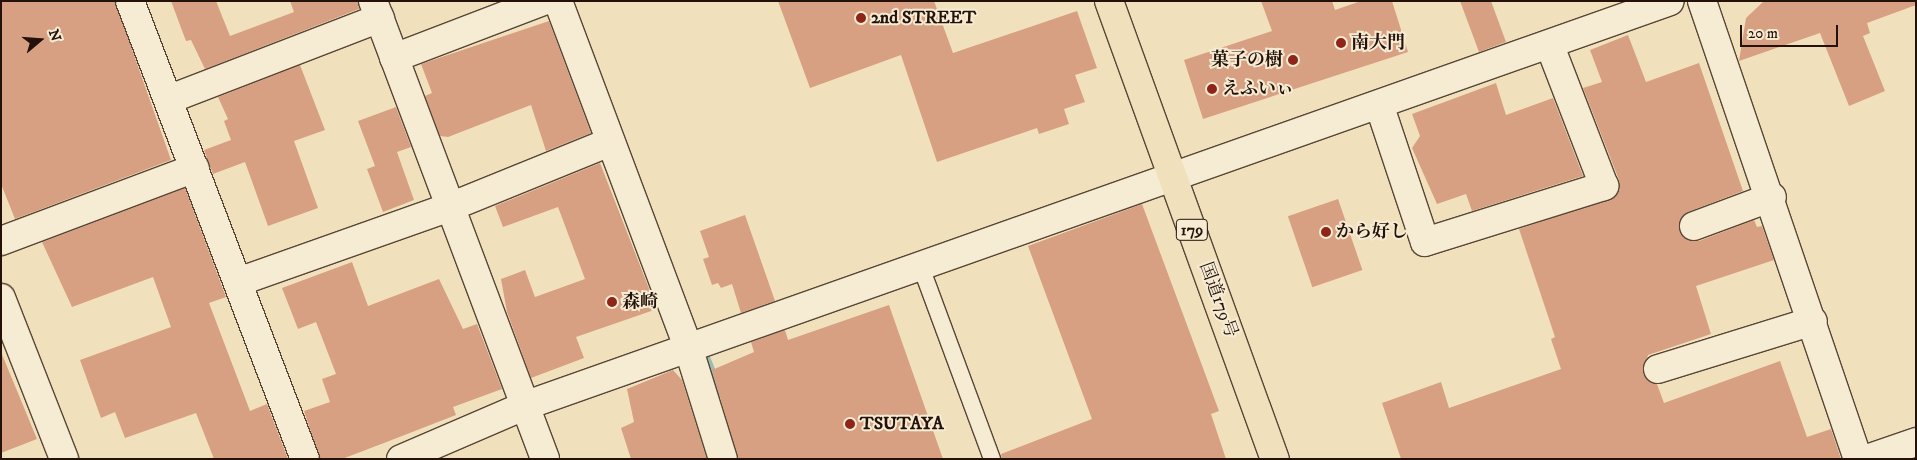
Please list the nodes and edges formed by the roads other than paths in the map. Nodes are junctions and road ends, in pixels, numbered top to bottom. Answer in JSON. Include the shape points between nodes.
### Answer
{"nodes":[{"id":1,"x":130,"y":1,"type":"edge"},
{"id":2,"x":542,"y":1,"type":"edge"},
{"id":3,"x":558,"y":1,"type":"edge"},
{"id":4,"x":1109,"y":1,"type":"edge"},
{"id":5,"x":1670,"y":1,"type":"edge"},
{"id":6,"x":1702,"y":1,"type":"edge"},
{"id":7,"x":376,"y":9,"type":"edge"},
{"id":8,"x":1550,"y":46,"type":"junction"},
{"id":9,"x":394,"y":58,"type":"junction"},
{"id":10,"x":170,"y":99,"type":"junction"},
{"id":11,"x":1380,"y":107,"type":"junction"},
{"id":12,"x":610,"y":142,"type":"junction"},
{"id":13,"x":195,"y":168,"type":"junction"},
{"id":14,"x":1173,"y":176,"type":"junction"},
{"id":15,"x":1772,"y":197,"type":"junction"},
{"id":16,"x":450,"y":207,"type":"junction"},
{"id":17,"x":1694,"y":226,"type":"dead end"},
{"id":18,"x":1,"y":241,"type":"edge"},
{"id":19,"x":921,"y":267,"type":"junction"},
{"id":20,"x":238,"y":282,"type":"junction"},
{"id":21,"x":1,"y":298,"type":"edge"},
{"id":22,"x":1813,"y":321,"type":"junction"},
{"id":23,"x":689,"y":350,"type":"junction"},
{"id":24,"x":1658,"y":369,"type":"dead end"},
{"id":25,"x":524,"y":406,"type":"junction"},
{"id":26,"x":1916,"y":442,"type":"edge"},
{"id":27,"x":64,"y":459,"type":"edge"},
{"id":28,"x":305,"y":459,"type":"edge"},
{"id":29,"x":401,"y":459,"type":"edge"},
{"id":30,"x":545,"y":459,"type":"edge"},
{"id":31,"x":723,"y":459,"type":"edge"},
{"id":32,"x":992,"y":459,"type":"edge"},
{"id":33,"x":1275,"y":459,"type":"edge"},
{"id":34,"x":1858,"y":459,"type":"edge"},
{"id":35,"x":1867,"y":459,"type":"edge"}],
"edges":[{"from":1,"to":10,"type":"street"},
{"from":2,"to":9,"type":"street"},
{"from":3,"to":12,"type":"street"},
{"from":4,"to":14,"type":"highway","name":"国道179号","number":"179"},
{"from":5,"to":8,"type":"street"},
{"from":6,"to":15,"type":"street"},
{"from":7,"to":9,"type":"street"},
{"from":7,"to":10,"type":"street"},
{"from":8,"to":11,"type":"street"},
{"from":8,"to":11,"type":"street","via":[[1604,186],[1425,242]]},
{"from":9,"to":16,"type":"street"},
{"from":10,"to":13,"type":"street"},
{"from":11,"to":14,"type":"street"},
{"from":12,"to":16,"type":"street"},
{"from":12,"to":23,"type":"street"},
{"from":13,"to":18,"type":"street"},
{"from":13,"to":20,"type":"street"},
{"from":14,"to":19,"type":"street"},
{"from":14,"to":33,"type":"highway","name":"国道179号","number":"179"},
{"from":15,"to":17,"type":"street"},
{"from":15,"to":22,"type":"street"},
{"from":16,"to":20,"type":"street"},
{"from":16,"to":25,"type":"street"},
{"from":19,"to":23,"type":"street"},
{"from":19,"to":32,"type":"lane"},
{"from":20,"to":28,"type":"street"},
{"from":21,"to":27,"type":"street"},
{"from":22,"to":24,"type":"street"},
{"from":22,"to":34,"type":"street"},
{"from":23,"to":25,"type":"street"},
{"from":23,"to":31,"type":"street"},
{"from":25,"to":29,"type":"street"},
{"from":25,"to":30,"type":"street"},
{"from":26,"to":35,"type":"street"}]}
